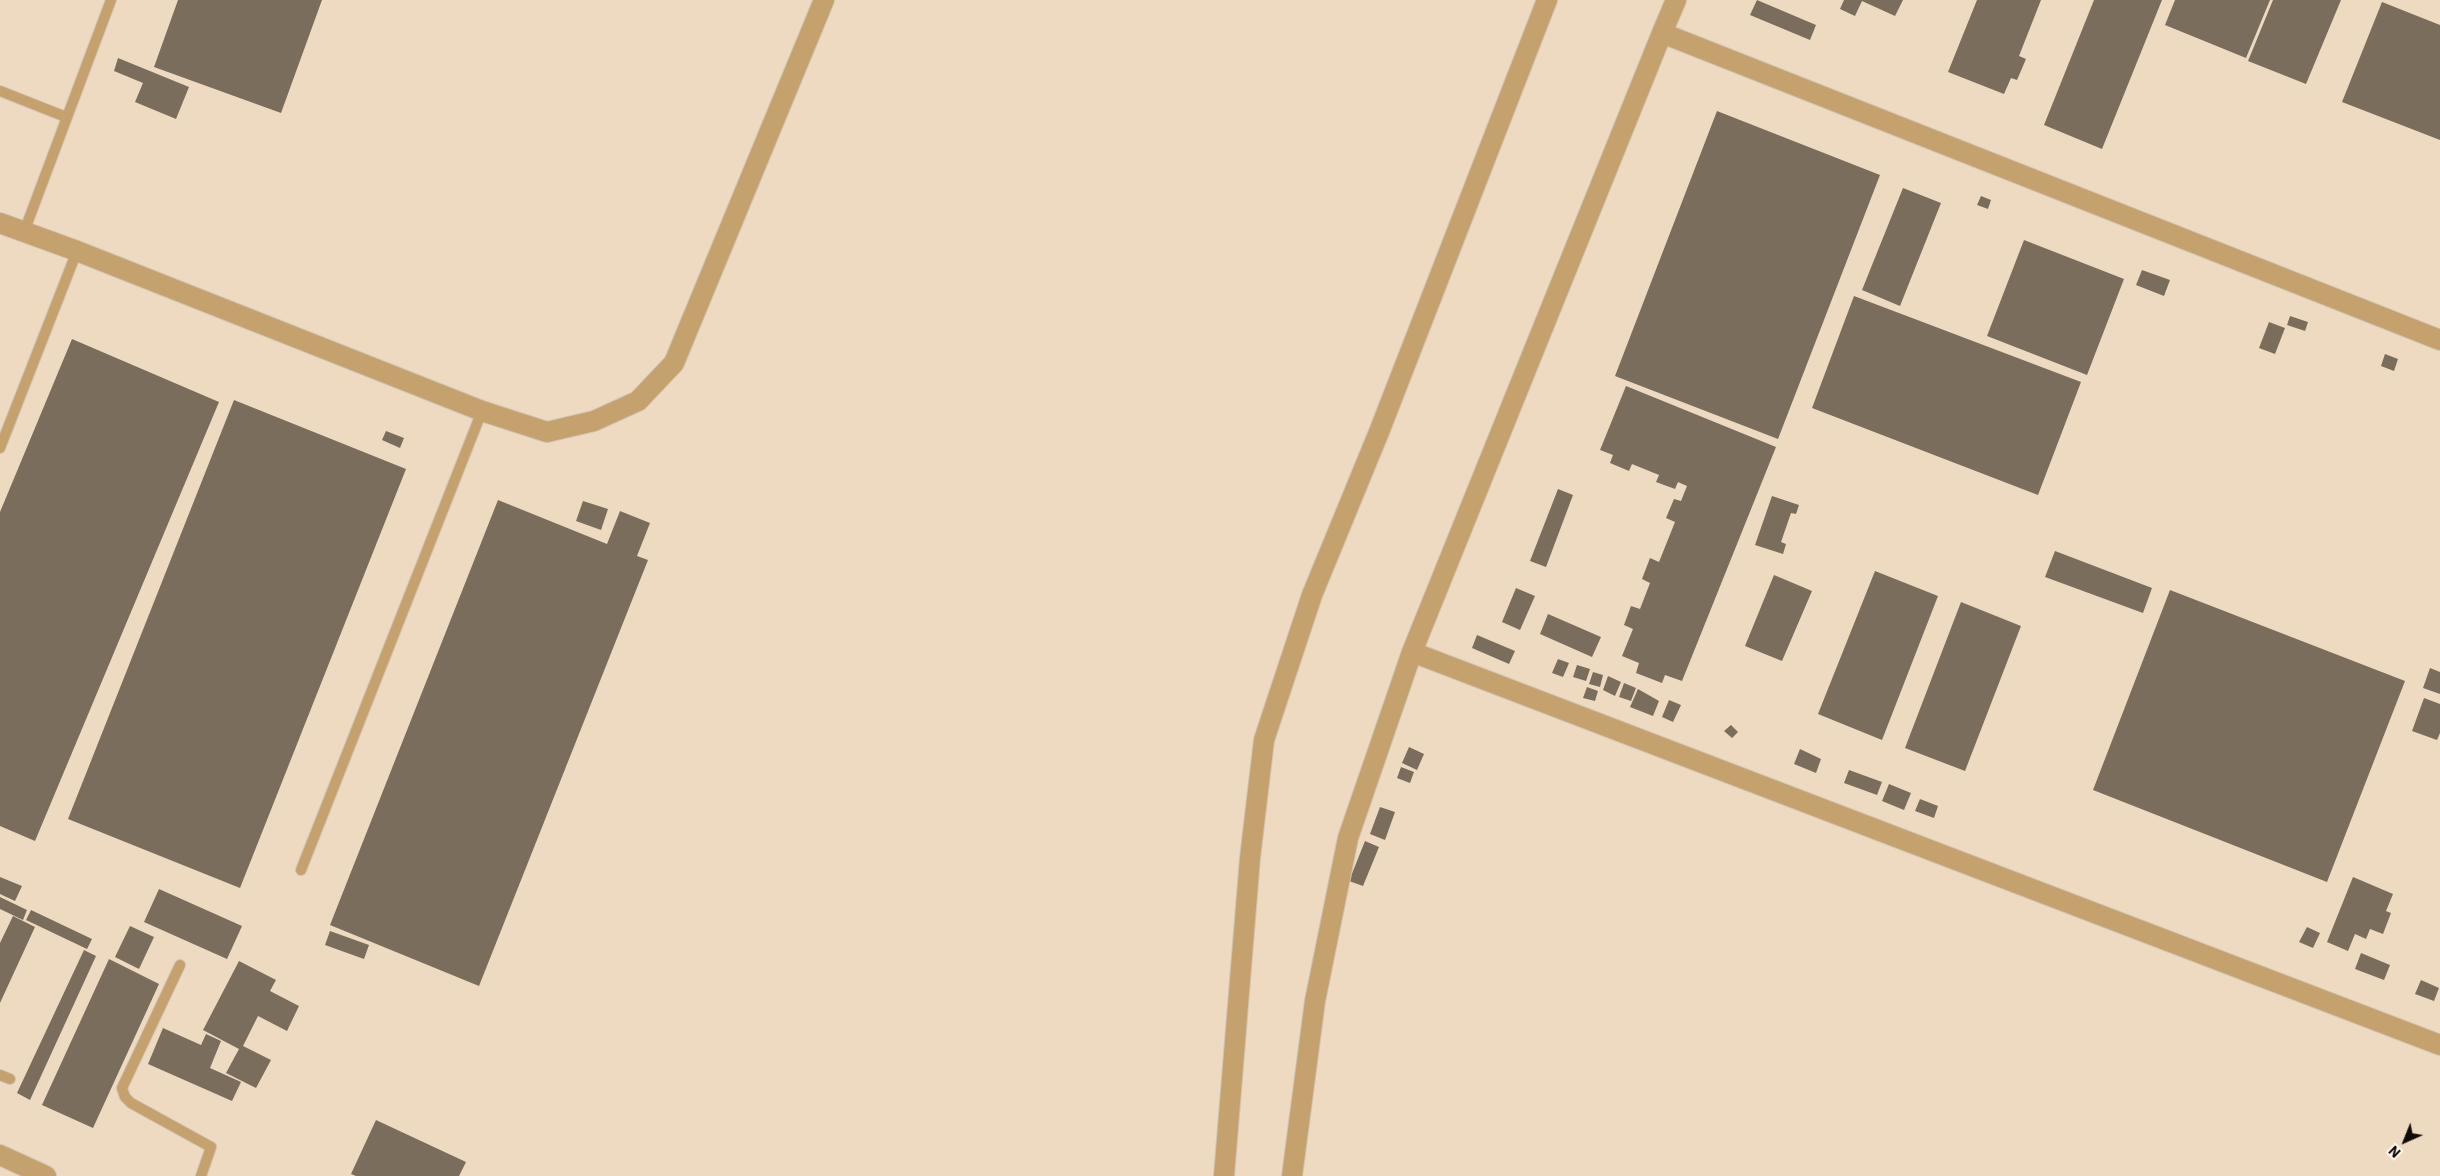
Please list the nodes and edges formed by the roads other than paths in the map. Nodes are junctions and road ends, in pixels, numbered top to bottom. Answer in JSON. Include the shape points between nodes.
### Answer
{"nodes":[{"id":1,"x":111,"y":0,"type":"edge"},
{"id":2,"x":824,"y":0,"type":"edge"},
{"id":3,"x":1547,"y":0,"type":"edge"},
{"id":4,"x":1676,"y":0,"type":"edge"},
{"id":5,"x":1662,"y":33,"type":"junction"},
{"id":6,"x":0,"y":91,"type":"edge"},
{"id":7,"x":66,"y":117,"type":"junction"},
{"id":8,"x":0,"y":223,"type":"edge"},
{"id":9,"x":24,"y":232,"type":"junction"},
{"id":10,"x":77,"y":251,"type":"junction"},
{"id":11,"x":2440,"y":340,"type":"edge"},
{"id":12,"x":482,"y":411,"type":"junction"},
{"id":13,"x":0,"y":448,"type":"edge"},
{"id":14,"x":1412,"y":652,"type":"junction"},
{"id":15,"x":301,"y":870,"type":"dead end"},
{"id":16,"x":180,"y":965,"type":"dead end"},
{"id":17,"x":2440,"y":1045,"type":"edge"},
{"id":18,"x":0,"y":1075,"type":"edge"},
{"id":19,"x":10,"y":1080,"type":"dead end"},
{"id":20,"x":0,"y":1155,"type":"edge"},
{"id":21,"x":46,"y":1176,"type":"edge"},
{"id":22,"x":201,"y":1176,"type":"edge"},
{"id":23,"x":1224,"y":1176,"type":"edge"},
{"id":24,"x":1292,"y":1176,"type":"edge"}],
"edges":[{"from":1,"to":7,"type":"lane"},
{"from":2,"to":12,"type":"street","via":[[674,363],[638,401],[594,421],[548,432]]},
{"from":3,"to":23,"type":"street","via":[[1380,432],[1312,595],[1264,740],[1250,858]]},
{"from":4,"to":5,"type":"street"},
{"from":5,"to":11,"type":"street"},
{"from":5,"to":14,"type":"street"},
{"from":6,"to":7,"type":"lane"},
{"from":7,"to":9,"type":"lane"},
{"from":8,"to":9,"type":"street"},
{"from":9,"to":10,"type":"street"},
{"from":10,"to":12,"type":"street"},
{"from":10,"to":13,"type":"lane"},
{"from":12,"to":15,"type":"lane"},
{"from":14,"to":17,"type":"street"},
{"from":14,"to":24,"type":"street","via":[[1348,838],[1315,1001]]},
{"from":16,"to":22,"type":"lane","via":[[122,1088],[131,1103],[211,1147]]},
{"from":18,"to":19,"type":"lane"},
{"from":20,"to":21,"type":"street"}]}
